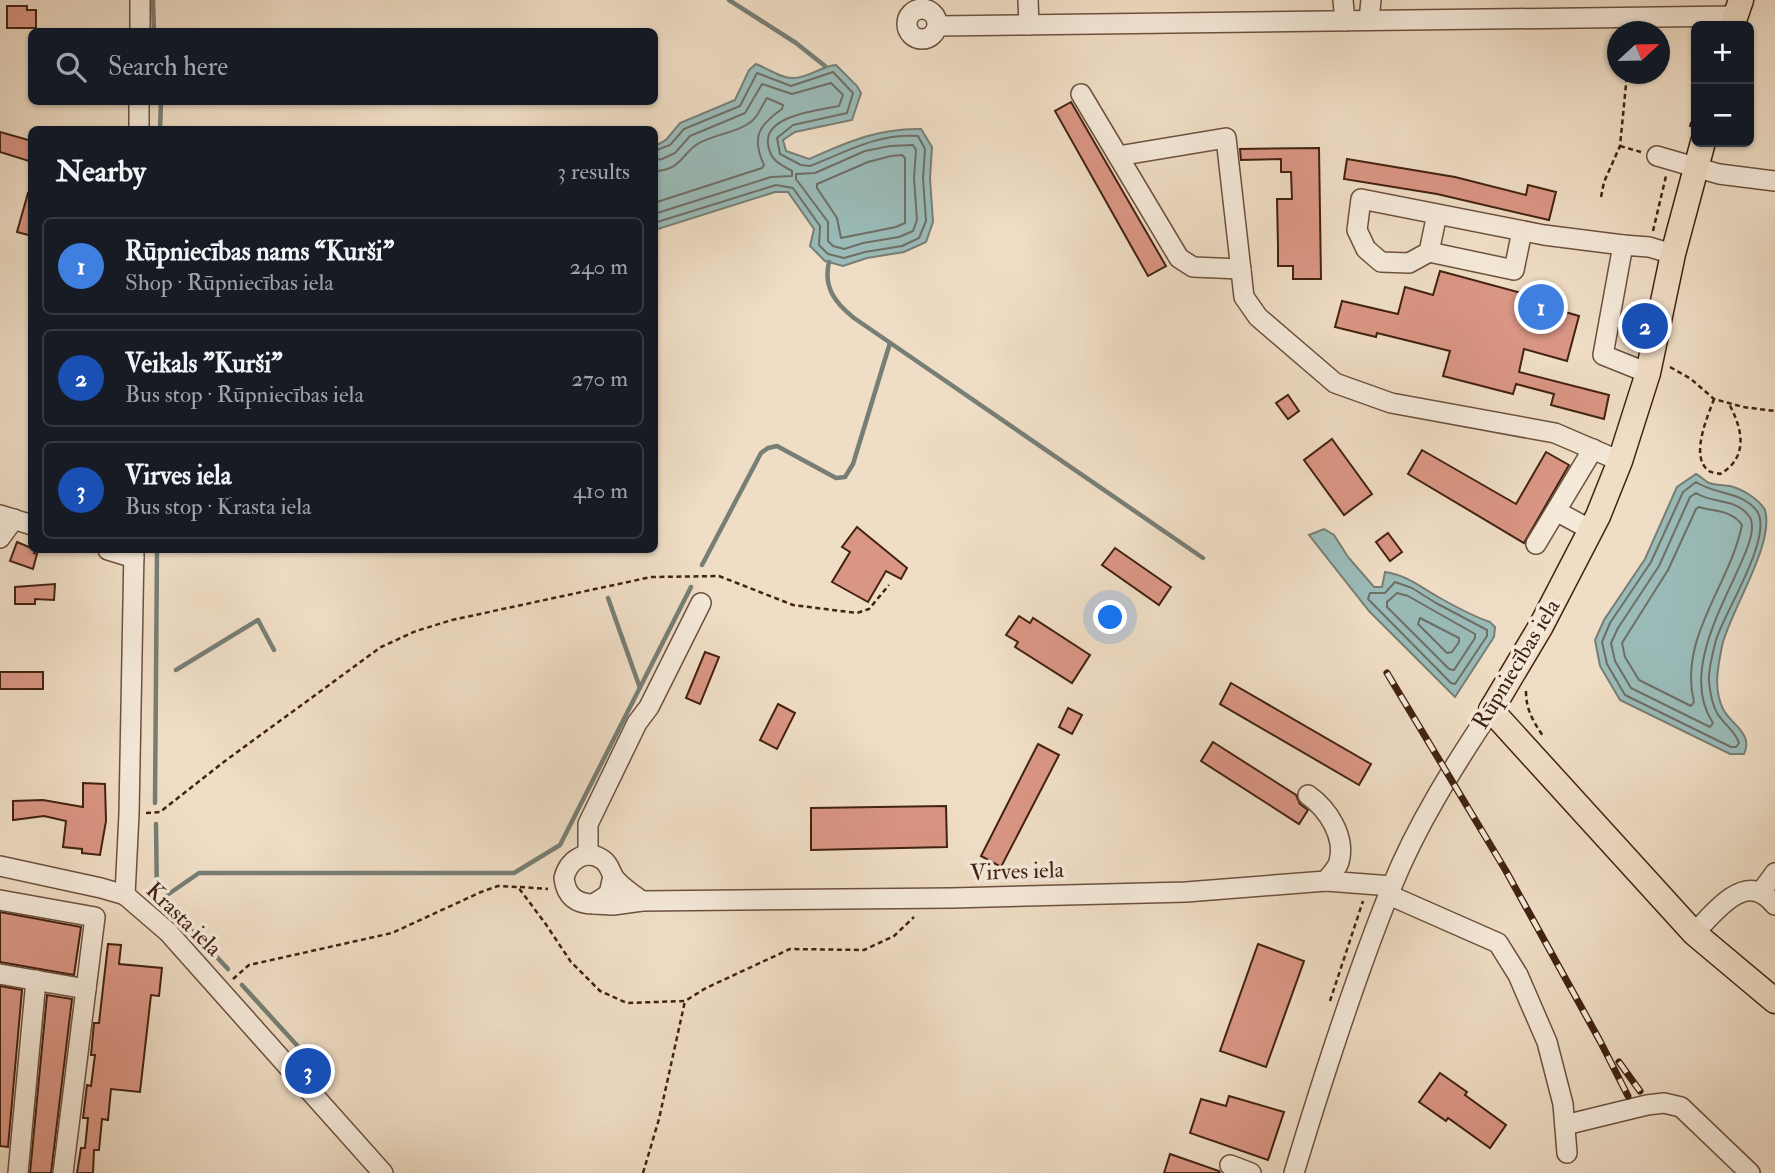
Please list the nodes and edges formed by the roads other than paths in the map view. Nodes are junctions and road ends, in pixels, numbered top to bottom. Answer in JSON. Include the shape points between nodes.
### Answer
{"nodes":[{"id":1,"x":140,"y":0,"type":"edge"},
{"id":2,"x":1028,"y":0,"type":"edge"},
{"id":3,"x":1343,"y":0,"type":"edge"},
{"id":4,"x":1371,"y":0,"type":"edge"},
{"id":5,"x":913,"y":5,"type":"edge"},
{"id":6,"x":1736,"y":14,"type":"edge"},
{"id":7,"x":1345,"y":20,"type":"junction"},
{"id":8,"x":1369,"y":20,"type":"junction"},
{"id":9,"x":1029,"y":25,"type":"junction"},
{"id":10,"x":140,"y":28,"type":"edge"},
{"id":11,"x":1081,"y":94,"type":"dead end"},
{"id":12,"x":139,"y":105,"type":"edge"},
{"id":13,"x":139,"y":126,"type":"edge"},
{"id":14,"x":1696,"y":147,"type":"edge"},
{"id":15,"x":1118,"y":156,"type":"junction"},
{"id":16,"x":1664,"y":158,"type":"road end"},
{"id":17,"x":1696,"y":169,"type":"junction"},
{"id":18,"x":1775,"y":181,"type":"edge"},
{"id":19,"x":1437,"y":214,"type":"junction"},
{"id":20,"x":1522,"y":231,"type":"junction"},
{"id":21,"x":1623,"y":245,"type":"junction"},
{"id":22,"x":1429,"y":251,"type":"junction"},
{"id":23,"x":1661,"y":251,"type":"junction"},
{"id":24,"x":1241,"y":269,"type":"junction"},
{"id":25,"x":1649,"y":366,"type":"junction"},
{"id":26,"x":1593,"y":449,"type":"junction"},
{"id":27,"x":1620,"y":461,"type":"junction"},
{"id":28,"x":1556,"y":511,"type":"junction"},
{"id":29,"x":15,"y":520,"type":"edge"},
{"id":30,"x":1591,"y":530,"type":"junction"},
{"id":31,"x":0,"y":538,"type":"edge"},
{"id":32,"x":1536,"y":544,"type":"dead end"},
{"id":33,"x":134,"y":554,"type":"edge"},
{"id":34,"x":701,"y":603,"type":"dead end"},
{"id":35,"x":1491,"y":710,"type":"junction"},
{"id":36,"x":1308,"y":795,"type":"dead end"},
{"id":37,"x":588,"y":855,"type":"junction"},
{"id":38,"x":0,"y":866,"type":"edge"},
{"id":39,"x":1775,"y":873,"type":"edge"},
{"id":40,"x":613,"y":876,"type":"junction"},
{"id":41,"x":1326,"y":881,"type":"junction"},
{"id":42,"x":1390,"y":890,"type":"junction"},
{"id":43,"x":125,"y":895,"type":"junction"},
{"id":44,"x":1768,"y":899,"type":"edge"},
{"id":45,"x":0,"y":900,"type":"edge"},
{"id":46,"x":642,"y":901,"type":"junction"},
{"id":47,"x":594,"y":904,"type":"junction"},
{"id":48,"x":1694,"y":933,"type":"junction"},
{"id":49,"x":0,"y":974,"type":"edge"},
{"id":50,"x":36,"y":980,"type":"junction"},
{"id":51,"x":86,"y":989,"type":"junction"},
{"id":52,"x":1775,"y":1001,"type":"edge"},
{"id":53,"x":1565,"y":1125,"type":"junction"},
{"id":54,"x":1567,"y":1153,"type":"dead end"},
{"id":55,"x":1230,"y":1165,"type":"dead end"},
{"id":56,"x":18,"y":1173,"type":"edge"},
{"id":57,"x":63,"y":1173,"type":"edge"},
{"id":58,"x":383,"y":1173,"type":"edge"},
{"id":59,"x":1251,"y":1173,"type":"edge"},
{"id":60,"x":1294,"y":1173,"type":"edge"},
{"id":61,"x":1750,"y":1173,"type":"edge"}],
"edges":[{"from":1,"to":10,"type":"street"},
{"from":2,"to":9,"type":"street"},
{"from":3,"to":7,"type":"street"},
{"from":4,"to":8,"type":"street"},
{"from":5,"to":9,"type":"street","via":[[908,29],[924,40],[938,26]]},
{"from":6,"to":8,"type":"street"},
{"from":7,"to":8,"type":"street"},
{"from":7,"to":9,"type":"street"},
{"from":11,"to":15,"type":"street"},
{"from":12,"to":13,"type":"street"},
{"from":14,"to":17,"type":"main road","name":"Rūpniecības iela"},
{"from":15,"to":24,"type":"street","via":[[1179,258],[1192,267]]},
{"from":15,"to":24,"type":"street","via":[[1226,138]]},
{"from":16,"to":17,"type":"street"},
{"from":17,"to":18,"type":"street"},
{"from":17,"to":23,"type":"main road","name":"Rūpniecības iela"},
{"from":19,"to":20,"type":"street"},
{"from":19,"to":22,"type":"street"},
{"from":19,"to":22,"type":"street","via":[[1361,199],[1357,230],[1366,249],[1381,262],[1409,263]]},
{"from":20,"to":21,"type":"street"},
{"from":20,"to":22,"type":"street","via":[[1514,271]]},
{"from":21,"to":23,"type":"street"},
{"from":21,"to":25,"type":"street","via":[[1603,355]]},
{"from":23,"to":25,"type":"main road","name":"Rūpniecības iela"},
{"from":24,"to":26,"type":"street","via":[[1244,297],[1258,317],[1335,383],[1391,403],[1555,433]]},
{"from":25,"to":27,"type":"main road","name":"Rūpniecības iela"},
{"from":26,"to":27,"type":"street"},
{"from":26,"to":28,"type":"street"},
{"from":27,"to":30,"type":"main road","name":"Rūpniecības iela"},
{"from":28,"to":30,"type":"street"},
{"from":28,"to":32,"type":"street"},
{"from":29,"to":31,"type":"street"},
{"from":30,"to":35,"type":"main road","name":"Rūpniecības iela"},
{"from":33,"to":43,"type":"street","name":"Krasta iela"},
{"from":34,"to":37,"type":"street","via":[[588,824]]},
{"from":35,"to":42,"type":"street","name":"Rūpniecības iela","via":[[1433,803]]},
{"from":35,"to":48,"type":"main road"},
{"from":36,"to":41,"type":"street","via":[[1319,803],[1341,846],[1338,864]]},
{"from":37,"to":40,"type":"street","via":[[604,861]]},
{"from":37,"to":47,"type":"street","via":[[571,862],[565,887],[576,901]]},
{"from":38,"to":43,"type":"street"},
{"from":39,"to":44,"type":"street"},
{"from":40,"to":46,"type":"street"},
{"from":40,"to":47,"type":"street","via":[[609,894]]},
{"from":41,"to":42,"type":"street","name":"Virves iela"},
{"from":41,"to":46,"type":"street","name":"Virves iela","via":[[1186,891]]},
{"from":42,"to":53,"type":"street","name":"Virves iela","via":[[1498,943],[1518,975],[1547,1042]]},
{"from":42,"to":60,"type":"street","name":"Rūpniecības iela"},
{"from":43,"to":58,"type":"street","name":"Krasta iela","via":[[168,932]]},
{"from":44,"to":48,"type":"street","via":[[1747,889],[1733,895]]},
{"from":45,"to":51,"type":"street","via":[[95,917]]},
{"from":46,"to":47,"type":"street","name":"Virves iela"},
{"from":48,"to":52,"type":"main road"},
{"from":49,"to":50,"type":"street"},
{"from":50,"to":51,"type":"street"},
{"from":50,"to":56,"type":"street"},
{"from":51,"to":57,"type":"street"},
{"from":53,"to":54,"type":"street","name":"Virves iela"},
{"from":53,"to":61,"type":"street","via":[[1647,1105],[1681,1107]]},
{"from":55,"to":59,"type":"street"}]}
